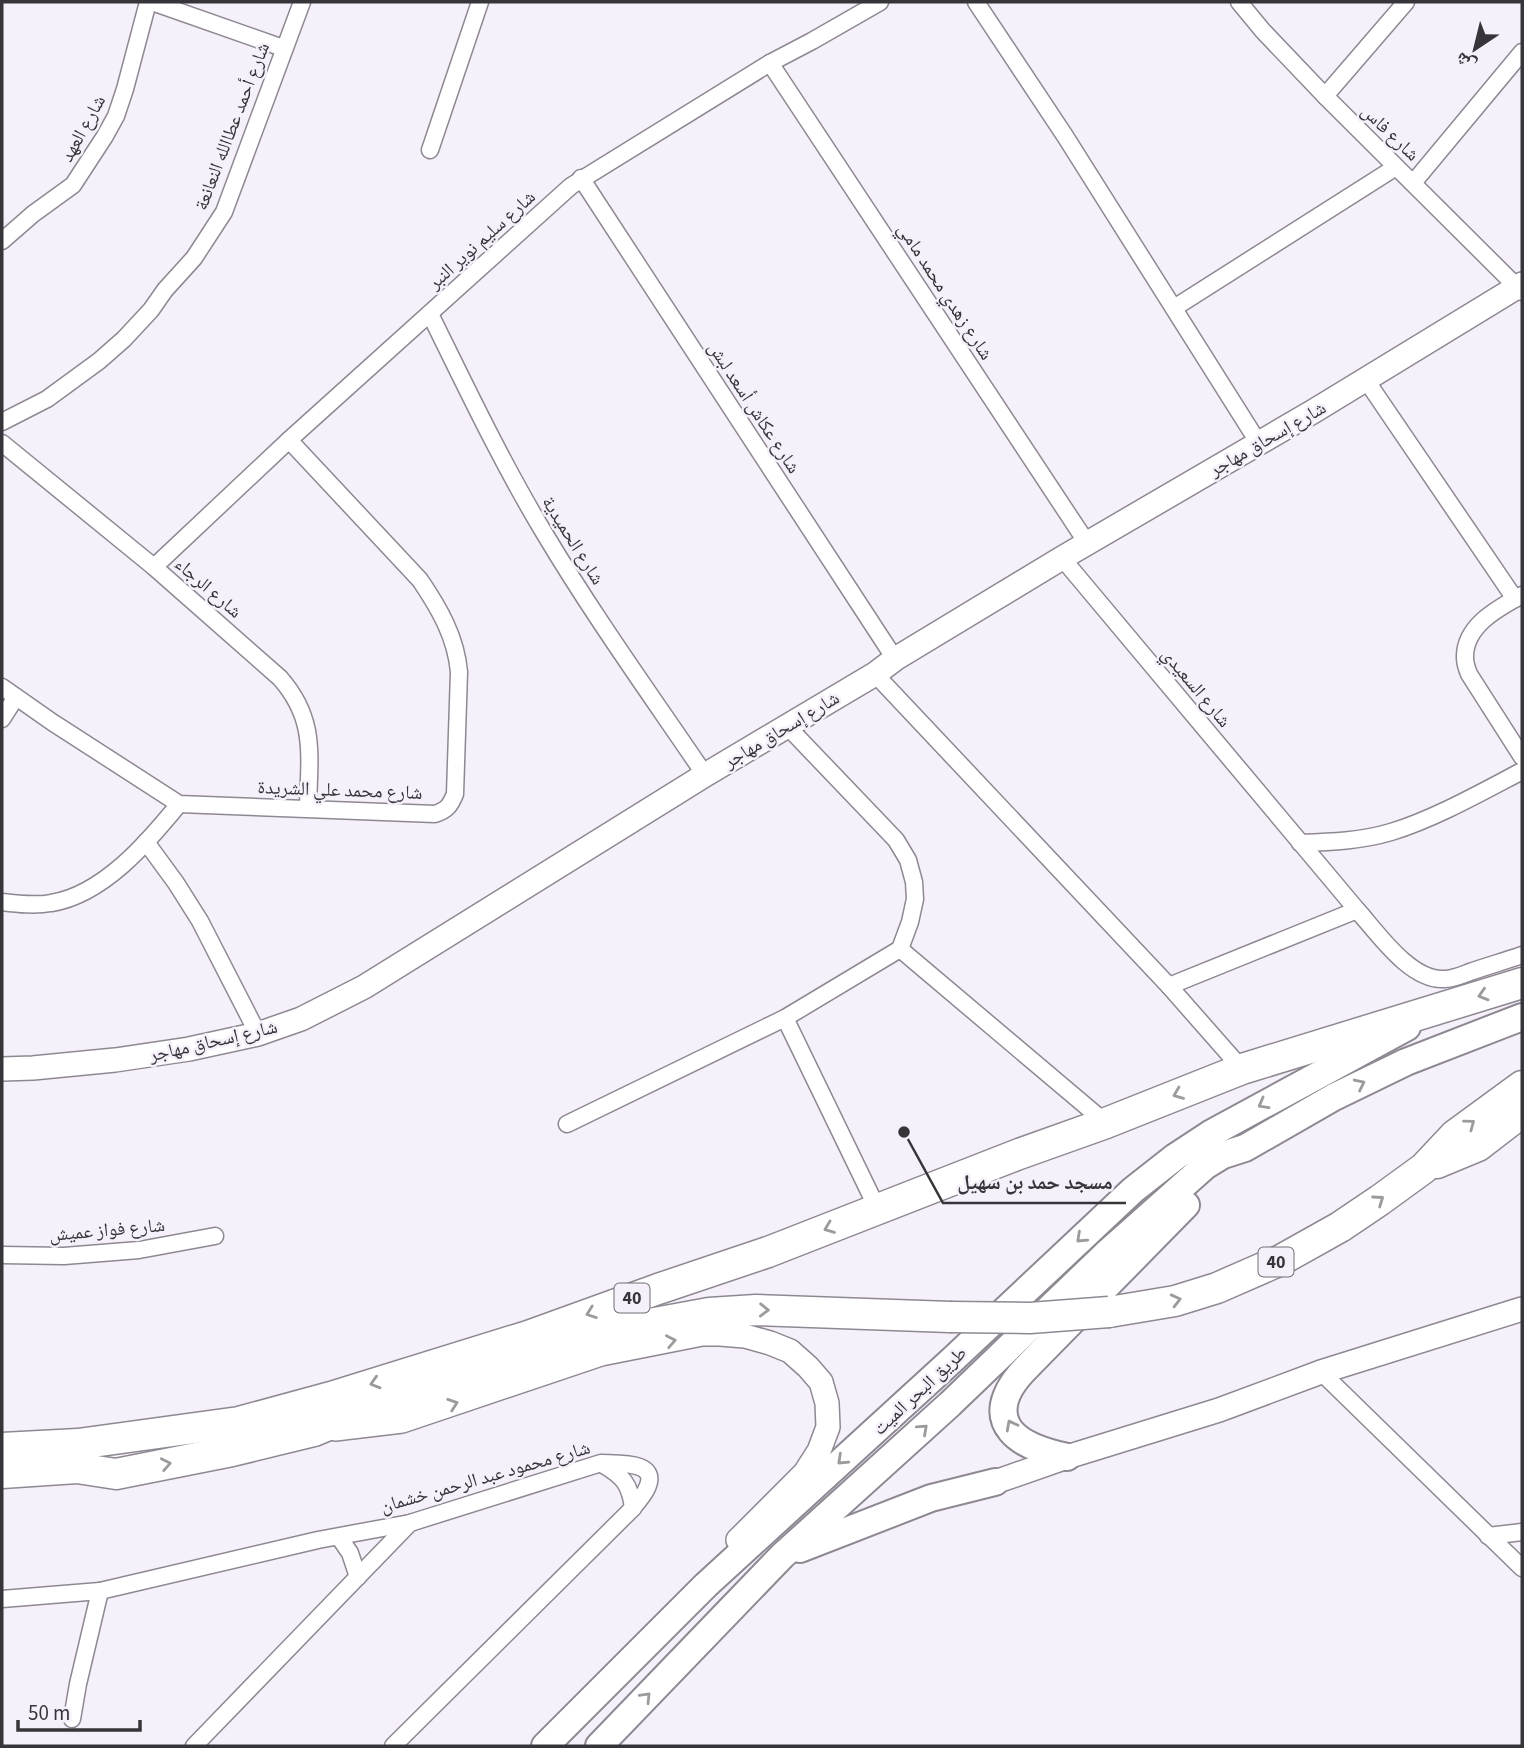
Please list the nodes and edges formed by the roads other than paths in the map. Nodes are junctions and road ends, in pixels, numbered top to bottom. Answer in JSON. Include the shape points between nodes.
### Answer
{"nodes":[{"id":1,"x":150,"y":2,"type":"edge"},
{"id":2,"x":302,"y":2,"type":"edge"},
{"id":3,"x":480,"y":2,"type":"edge"},
{"id":4,"x":880,"y":2,"type":"edge"},
{"id":5,"x":976,"y":2,"type":"edge"},
{"id":6,"x":1406,"y":2,"type":"edge"},
{"id":7,"x":1248,"y":6,"type":"edge"},
{"id":8,"x":284,"y":48,"type":"junction"},
{"id":9,"x":1522,"y":52,"type":"edge"},
{"id":10,"x":770,"y":63,"type":"junction"},
{"id":11,"x":1325,"y":96,"type":"junction"},
{"id":12,"x":430,"y":150,"type":"dead end"},
{"id":13,"x":1396,"y":167,"type":"junction"},
{"id":14,"x":581,"y":178,"type":"junction"},
{"id":15,"x":1413,"y":183,"type":"junction"},
{"id":16,"x":2,"y":241,"type":"edge"},
{"id":17,"x":1521,"y":288,"type":"edge"},
{"id":18,"x":1174,"y":308,"type":"junction"},
{"id":19,"x":430,"y":314,"type":"junction"},
{"id":20,"x":1366,"y":380,"type":"junction"},
{"id":21,"x":2,"y":422,"type":"edge"},
{"id":22,"x":289,"y":440,"type":"junction"},
{"id":23,"x":1258,"y":442,"type":"junction"},
{"id":24,"x":2,"y":443,"type":"edge"},
{"id":25,"x":1087,"y":543,"type":"junction"},
{"id":26,"x":1062,"y":558,"type":"junction"},
{"id":27,"x":154,"y":567,"type":"junction"},
{"id":28,"x":1519,"y":597,"type":"edge"},
{"id":29,"x":895,"y":659,"type":"junction"},
{"id":30,"x":875,"y":674,"type":"junction"},
{"id":31,"x":2,"y":687,"type":"edge"},
{"id":32,"x":16,"y":697,"type":"junction"},
{"id":33,"x":2,"y":719,"type":"edge"},
{"id":34,"x":786,"y":725,"type":"junction"},
{"id":35,"x":1522,"y":757,"type":"edge"},
{"id":36,"x":1522,"y":771,"type":"edge"},
{"id":37,"x":705,"y":775,"type":"junction"},
{"id":38,"x":179,"y":804,"type":"junction"},
{"id":39,"x":308,"y":808,"type":"junction"},
{"id":40,"x":146,"y":842,"type":"junction"},
{"id":41,"x":1300,"y":843,"type":"junction"},
{"id":42,"x":2,"y":902,"type":"edge"},
{"id":43,"x":1357,"y":909,"type":"junction"},
{"id":44,"x":900,"y":949,"type":"junction"},
{"id":45,"x":1522,"y":955,"type":"edge"},
{"id":46,"x":1522,"y":983,"type":"edge"},
{"id":47,"x":1169,"y":986,"type":"junction"},
{"id":48,"x":1444,"y":1007,"type":"junction"},
{"id":49,"x":1522,"y":1017,"type":"edge"},
{"id":50,"x":785,"y":1018,"type":"junction"},
{"id":51,"x":258,"y":1034,"type":"junction"},
{"id":52,"x":2,"y":1069,"type":"edge"},
{"id":53,"x":1242,"y":1069,"type":"junction"},
{"id":54,"x":1522,"y":1086,"type":"edge"},
{"id":55,"x":1522,"y":1112,"type":"edge"},
{"id":56,"x":1107,"y":1124,"type":"junction"},
{"id":57,"x":567,"y":1125,"type":"dead end"},
{"id":58,"x":1245,"y":1148,"type":"junction"},
{"id":59,"x":1424,"y":1168,"type":"junction"},
{"id":60,"x":878,"y":1210,"type":"junction"},
{"id":61,"x":215,"y":1237,"type":"dead end"},
{"id":62,"x":2,"y":1255,"type":"edge"},
{"id":63,"x":1522,"y":1308,"type":"edge"},
{"id":64,"x":951,"y":1361,"type":"junction"},
{"id":65,"x":1321,"y":1373,"type":"junction"},
{"id":66,"x":950,"y":1404,"type":"junction"},
{"id":67,"x":314,"y":1431,"type":"junction"},
{"id":68,"x":2,"y":1448,"type":"edge"},
{"id":69,"x":1067,"y":1457,"type":"junction"},
{"id":70,"x":601,"y":1463,"type":"junction"},
{"id":71,"x":2,"y":1472,"type":"edge"},
{"id":72,"x":116,"y":1474,"type":"junction"},
{"id":73,"x":995,"y":1482,"type":"joint"},
{"id":74,"x":2,"y":1489,"type":"edge"},
{"id":75,"x":633,"y":1508,"type":"junction"},
{"id":76,"x":410,"y":1522,"type":"junction"},
{"id":77,"x":1522,"y":1532,"type":"edge"},
{"id":78,"x":1488,"y":1536,"type":"junction"},
{"id":79,"x":340,"y":1537,"type":"junction"},
{"id":80,"x":782,"y":1556,"type":"junction"},
{"id":81,"x":1522,"y":1568,"type":"edge"},
{"id":82,"x":358,"y":1577,"type":"junction"},
{"id":83,"x":100,"y":1591,"type":"junction"},
{"id":84,"x":2,"y":1600,"type":"edge"},
{"id":85,"x":72,"y":1719,"type":"dead end"},
{"id":86,"x":194,"y":1746,"type":"edge"},
{"id":87,"x":393,"y":1746,"type":"edge"},
{"id":88,"x":530,"y":1746,"type":"edge"},
{"id":89,"x":545,"y":1746,"type":"edge"},
{"id":90,"x":599,"y":1746,"type":"edge"}],
"edges":[{"from":1,"to":8,"type":"street"},
{"from":1,"to":16,"type":"street","name":"شارع العهد","via":[[116,116],[105,136],[73,185]]},
{"from":2,"to":8,"type":"street","name":"شارع أحمد عطاالله النعانعة"},
{"from":3,"to":12,"type":"street"},
{"from":4,"to":10,"type":"street","name":"شارع سليم نوير النبر"},
{"from":5,"to":18,"type":"street"},
{"from":6,"to":11,"type":"street"},
{"from":7,"to":11,"type":"street","name":"شارع فاس"},
{"from":8,"to":21,"type":"street","name":"شارع أحمد عطاالله النعانعة","via":[[224,212],[194,258],[151,310],[99,361],[47,399]]},
{"from":9,"to":15,"type":"street"},
{"from":10,"to":14,"type":"street","name":"شارع سليم نوير النبر"},
{"from":10,"to":25,"type":"street","name":"شارع زهدي محمد مامي"},
{"from":11,"to":13,"type":"street","name":"شارع فاس"},
{"from":13,"to":15,"type":"street","name":"شارع فاس"},
{"from":13,"to":18,"type":"street"},
{"from":14,"to":19,"type":"street","name":"شارع سليم نوير النبر"},
{"from":14,"to":29,"type":"street","name":"شارع عكاش أسعد لبش"},
{"from":15,"to":17,"type":"street","name":"شارع فاس"},
{"from":17,"to":20,"type":"street","name":"شارع إسحاق مهاجر"},
{"from":18,"to":23,"type":"street"},
{"from":19,"to":22,"type":"street","name":"شارع سليم نوير النبر"},
{"from":19,"to":37,"type":"street","name":"شارع الحميدية","via":[[542,531]]},
{"from":20,"to":23,"type":"street","name":"شارع إسحاق مهاجر"},
{"from":20,"to":28,"type":"street"},
{"from":22,"to":27,"type":"street","name":"شارع سليم نوير النبر"},
{"from":22,"to":39,"type":"street","name":"شارع محمد علي الشريدة","via":[[420,580],[448,628],[459,671],[455,794],[448,808],[435,814]]},
{"from":23,"to":25,"type":"street","name":"شارع إسحاق مهاجر"},
{"from":24,"to":27,"type":"street","name":"شارع الرجاء"},
{"from":25,"to":26,"type":"street","name":"شارع إسحاق مهاجر"},
{"from":26,"to":29,"type":"street","name":"شارع إسحاق مهاجر"},
{"from":26,"to":41,"type":"street","name":"شارع السعيدي"},
{"from":27,"to":39,"type":"street","name":"شارع الرجاء","via":[[291,691],[308,731]]},
{"from":28,"to":35,"type":"street","via":[[1482,620],[1467,644],[1465,659],[1468,674]]},
{"from":29,"to":30,"type":"street","name":"شارع إسحاق مهاجر"},
{"from":30,"to":34,"type":"street","name":"شارع إسحاق مهاجر"},
{"from":30,"to":47,"type":"street"},
{"from":31,"to":32,"type":"street"},
{"from":32,"to":33,"type":"street"},
{"from":32,"to":38,"type":"street"},
{"from":34,"to":37,"type":"street","name":"شارع إسحاق مهاجر"},
{"from":34,"to":44,"type":"street","via":[[896,840],[908,860],[915,899]]},
{"from":36,"to":41,"type":"street","via":[[1390,832]]},
{"from":37,"to":51,"type":"street","name":"شارع إسحاق مهاجر","via":[[364,987],[301,1019]]},
{"from":38,"to":39,"type":"street","name":"شارع محمد علي الشريدة"},
{"from":38,"to":40,"type":"street"},
{"from":40,"to":42,"type":"street","via":[[115,872],[81,894],[52,903]]},
{"from":40,"to":51,"type":"street","via":[[200,921]]},
{"from":41,"to":43,"type":"street","name":"شارع السعيدي"},
{"from":43,"to":45,"type":"street","name":"شارع السعيدي","via":[[1410,967],[1434,979],[1449,979]]},
{"from":43,"to":47,"type":"street"},
{"from":44,"to":50,"type":"street"},
{"from":44,"to":56,"type":"street"},
{"from":46,"to":48,"type":"highway","number":"40","one_way":true},
{"from":47,"to":53,"type":"street"},
{"from":48,"to":53,"type":"highway","number":"40"},
{"from":48,"to":64,"type":"main road","name":"طريق البحر الميت","one_way":true,"via":[[1175,1157],[1133,1190]]},
{"from":58,"to":49,"type":"main road","one_way":true,"via":[[1406,1062]]},
{"from":50,"to":57,"type":"street"},
{"from":50,"to":60,"type":"street"},
{"from":51,"to":52,"type":"street","name":"شارع إسحاق مهاجر","via":[[115,1060]]},
{"from":53,"to":56,"type":"highway","number":"40","one_way":true},
{"from":59,"to":54,"type":"highway","number":"40","one_way":true,"via":[[1455,1135]]},
{"from":55,"to":59,"type":"highway","via":[[1478,1146]]},
{"from":56,"to":60,"type":"highway","number":"40"},
{"from":58,"to":66,"type":"main road","via":[[1205,1166]]},
{"from":69,"to":58,"type":"main road","one_way":true,"via":[[1033,1446],[1011,1431],[1004,1404],[1015,1379]]},
{"from":67,"to":59,"type":"highway","number":"40","one_way":true,"bridge":true,"via":[[374,1406],[542,1352],[709,1313],[756,1310],[1030,1318],[1175,1301],[1281,1260],[1340,1227]]},
{"from":60,"to":68,"type":"highway","number":"40","one_way":true,"via":[[528,1336],[239,1422],[78,1444]]},
{"from":61,"to":62,"type":"street","name":"شارع فواز عميش","via":[[139,1251]]},
{"from":63,"to":65,"type":"street"},
{"from":64,"to":66,"type":"main road"},
{"from":64,"to":89,"type":"main road","name":"طريق البحر الميت","one_way":true,"via":[[706,1585]]},
{"from":65,"to":69,"type":"street"},
{"from":65,"to":78,"type":"street"},
{"from":80,"to":66,"type":"main road","one_way":true},
{"from":72,"to":67,"type":"highway","number":"40","one_way":true},
{"from":67,"to":88,"type":"street","one_way":true,"via":[[402,1421],[601,1354],[702,1335],[745,1336],[770,1343],[790,1352],[821,1382],[828,1427],[805,1473]]},
{"from":69,"to":73,"type":"street"},
{"from":70,"to":75,"type":"street","via":[[626,1482]]},
{"from":70,"to":75,"type":"street","name":"شارع محمود عبد الرحمن خشمان","via":[[639,1466],[648,1473],[646,1491]]},
{"from":70,"to":76,"type":"street","name":"شارع محمود عبد الرحمن خشمان"},
{"from":71,"to":72,"type":"highway","number":"40","via":[[77,1468]]},
{"from":72,"to":74,"type":"highway","via":[[95,1486]]},
{"from":73,"to":80,"type":"main road","via":[[931,1498]]},
{"from":75,"to":87,"type":"street","name":"شارع محمود عبد الرحمن خشمان"},
{"from":76,"to":79,"type":"street","name":"شارع محمود عبد الرحمن خشمان"},
{"from":76,"to":82,"type":"street"},
{"from":77,"to":78,"type":"street"},
{"from":78,"to":81,"type":"street"},
{"from":79,"to":82,"type":"street"},
{"from":79,"to":83,"type":"street","name":"شارع محمود عبد الرحمن خشمان"},
{"from":90,"to":80,"type":"main road","one_way":true},
{"from":82,"to":86,"type":"street"},
{"from":83,"to":84,"type":"street","name":"شارع محمود عبد الرحمن خشمان"},
{"from":83,"to":85,"type":"street"}]}
